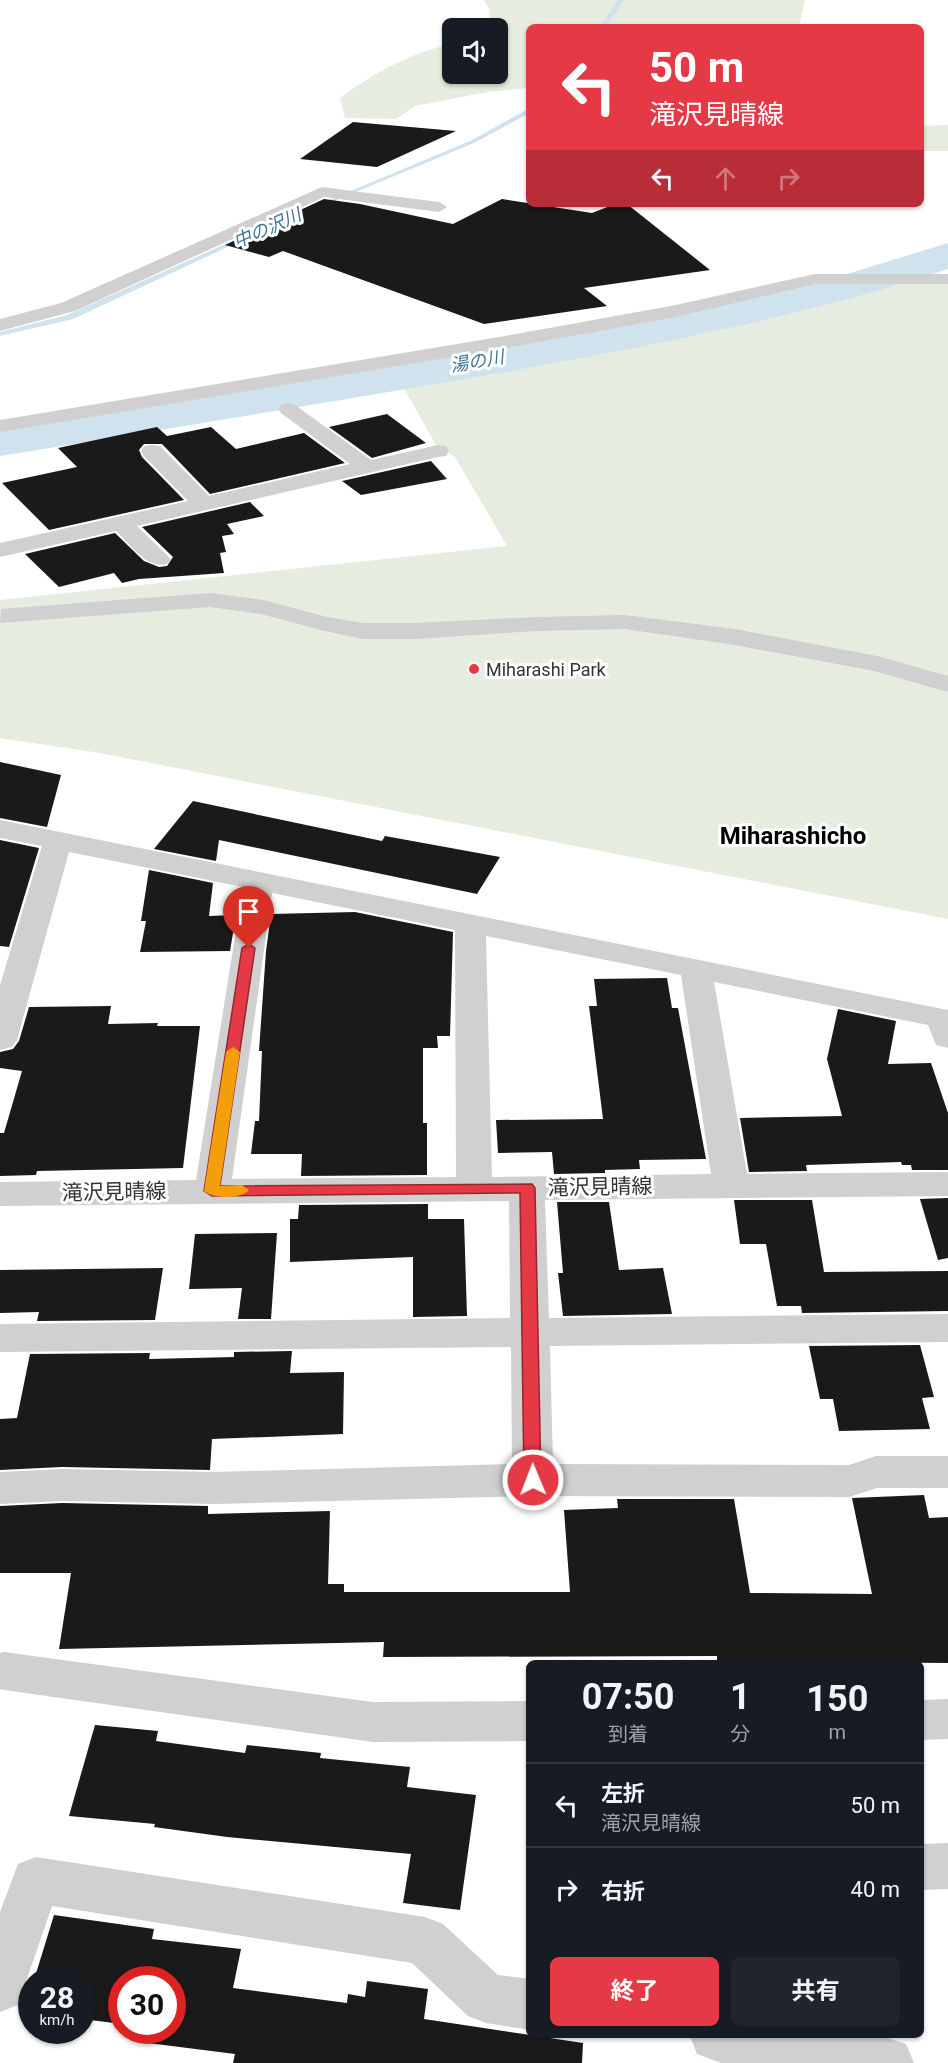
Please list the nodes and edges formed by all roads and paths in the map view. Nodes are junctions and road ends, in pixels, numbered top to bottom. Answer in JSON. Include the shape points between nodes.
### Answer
{"nodes":[{"id":1,"x":439,"y":207,"type":"dead end"},
{"id":2,"x":944,"y":279,"type":"edge"},
{"id":3,"x":0,"y":325,"type":"edge"},
{"id":4,"x":288,"y":409,"type":"dead end"},
{"id":5,"x":0,"y":426,"type":"edge"},
{"id":6,"x":152,"y":451,"type":"dead end"},
{"id":7,"x":438,"y":451,"type":"dead end"},
{"id":8,"x":367,"y":467,"type":"junction"},
{"id":9,"x":204,"y":504,"type":"junction"},
{"id":10,"x":121,"y":523,"type":"junction"},
{"id":11,"x":0,"y":550,"type":"edge"},
{"id":12,"x":159,"y":559,"type":"dead end"},
{"id":13,"x":1,"y":616,"type":"edge"},
{"id":14,"x":948,"y":684,"type":"edge"},
{"id":15,"x":0,"y":829,"type":"edge"},
{"id":16,"x":58,"y":840,"type":"junction"},
{"id":17,"x":259,"y":881,"type":"junction"},
{"id":18,"x":470,"y":923,"type":"junction"},
{"id":19,"x":696,"y":970,"type":"junction"},
{"id":20,"x":948,"y":1038,"type":"edge"},
{"id":21,"x":0,"y":1040,"type":"edge"},
{"id":22,"x":948,"y":1184,"type":"edge"},
{"id":23,"x":731,"y":1185,"type":"junction"},
{"id":24,"x":474,"y":1188,"type":"junction"},
{"id":25,"x":527,"y":1188,"type":"junction"},
{"id":26,"x":212,"y":1191,"type":"junction"},
{"id":27,"x":0,"y":1194,"type":"edge"},
{"id":28,"x":948,"y":1328,"type":"edge"},
{"id":29,"x":530,"y":1331,"type":"junction"},
{"id":30,"x":0,"y":1338,"type":"edge"},
{"id":31,"x":948,"y":1472,"type":"edge"},
{"id":32,"x":533,"y":1480,"type":"junction"},
{"id":33,"x":0,"y":1488,"type":"edge"},
{"id":34,"x":4,"y":1671,"type":"dead end"},
{"id":35,"x":924,"y":1719,"type":"edge"},
{"id":36,"x":948,"y":1719,"type":"edge"},
{"id":37,"x":526,"y":1722,"type":"edge"},
{"id":38,"x":948,"y":1866,"type":"edge"},
{"id":39,"x":924,"y":1867,"type":"edge"},
{"id":40,"x":0,"y":1987,"type":"edge"},
{"id":41,"x":526,"y":2005,"type":"edge"},
{"id":42,"x":729,"y":2038,"type":"edge"},
{"id":43,"x":887,"y":2063,"type":"edge"}],
"edges":[{"from":1,"to":3,"type":"street","via":[[336,194],[68,307]]},
{"from":2,"to":5,"type":"street","via":[[840,278],[788,284],[676,311],[505,342]]},
{"from":4,"to":8,"type":"street"},
{"from":6,"to":9,"type":"street"},
{"from":7,"to":8,"type":"street"},
{"from":8,"to":9,"type":"street"},
{"from":9,"to":10,"type":"street"},
{"from":10,"to":11,"type":"street"},
{"from":10,"to":12,"type":"street"},
{"from":13,"to":14,"type":"street","via":[[210,600],[263,607],[363,631],[624,622],[735,637],[877,664]]},
{"from":15,"to":16,"type":"street"},
{"from":16,"to":17,"type":"street"},
{"from":16,"to":21,"type":"street"},
{"from":17,"to":18,"type":"street"},
{"from":17,"to":26,"type":"street"},
{"from":18,"to":19,"type":"street"},
{"from":18,"to":24,"type":"street"},
{"from":19,"to":20,"type":"street","via":[[942,1018]]},
{"from":19,"to":23,"type":"street"},
{"from":22,"to":23,"type":"street","name":"滝沢見晴線"},
{"from":23,"to":25,"type":"street","name":"滝沢見晴線"},
{"from":24,"to":25,"type":"street","name":"滝沢見晴線"},
{"from":24,"to":26,"type":"street","name":"滝沢見晴線"},
{"from":25,"to":29,"type":"street"},
{"from":26,"to":27,"type":"street","name":"滝沢見晴線"},
{"from":28,"to":29,"type":"street"},
{"from":29,"to":30,"type":"street"},
{"from":29,"to":32,"type":"street"},
{"from":31,"to":32,"type":"street","via":[[876,1472],[849,1480]]},
{"from":32,"to":33,"type":"street","via":[[214,1488]]},
{"from":34,"to":37,"type":"street","via":[[373,1722]]},
{"from":35,"to":36,"type":"street"},
{"from":38,"to":39,"type":"street"},
{"from":40,"to":41,"type":"street","via":[[36,1880],[425,1941],[486,1998]]},
{"from":42,"to":43,"type":"street"}]}
